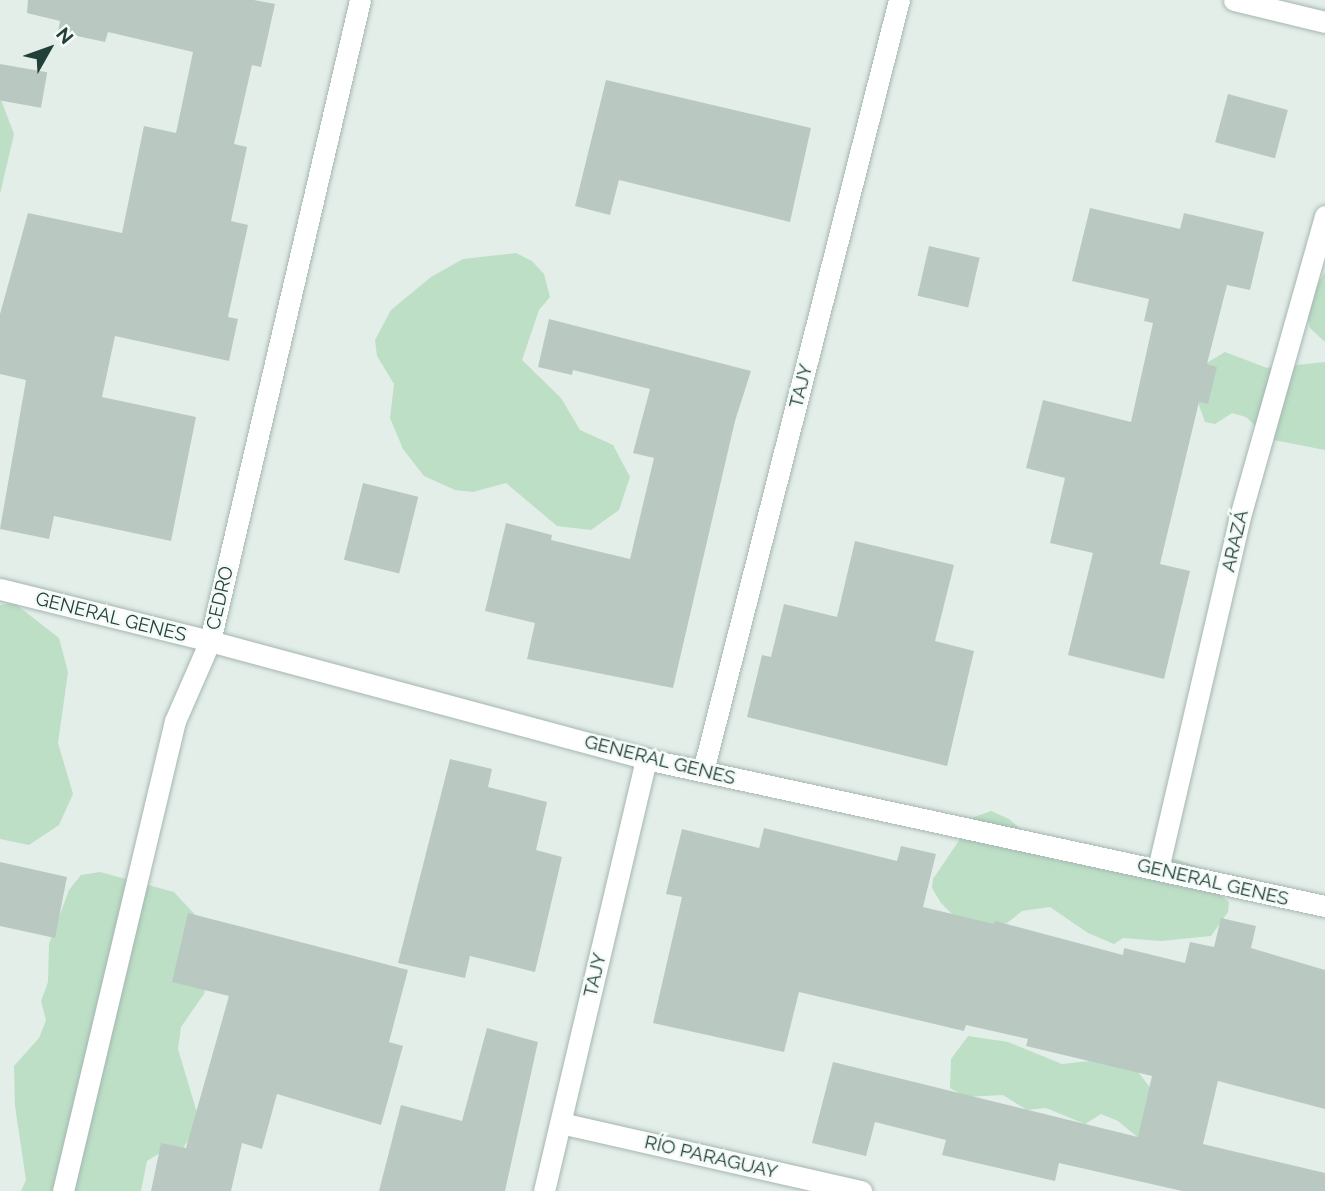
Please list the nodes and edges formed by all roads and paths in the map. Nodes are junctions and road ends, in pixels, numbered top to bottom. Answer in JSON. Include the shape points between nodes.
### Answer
{"nodes":[{"id":1,"x":360,"y":0,"type":"edge"},
{"id":2,"x":899,"y":0,"type":"edge"},
{"id":3,"x":1234,"y":0,"type":"edge"},
{"id":4,"x":1325,"y":22,"type":"edge"},
{"id":5,"x":1325,"y":216,"type":"edge"},
{"id":6,"x":0,"y":589,"type":"edge"},
{"id":7,"x":211,"y":641,"type":"junction"},
{"id":8,"x":646,"y":759,"type":"junction"},
{"id":9,"x":703,"y":771,"type":"junction"},
{"id":10,"x":1158,"y":869,"type":"junction"},
{"id":11,"x":1325,"y":906,"type":"edge"},
{"id":12,"x":561,"y":1123,"type":"junction"},
{"id":13,"x":63,"y":1191,"type":"edge"},
{"id":14,"x":544,"y":1191,"type":"edge"},
{"id":15,"x":861,"y":1191,"type":"edge"}],
"edges":[{"from":1,"to":7,"type":"street","name":"CEDRO"},
{"from":2,"to":9,"type":"street","name":"TAJY"},
{"from":3,"to":4,"type":"street"},
{"from":5,"to":10,"type":"street","name":"ARAZÁ","via":[[1239,520]]},
{"from":6,"to":7,"type":"street","name":"GENERAL GENES"},
{"from":7,"to":8,"type":"street","name":"GENERAL GENES"},
{"from":7,"to":13,"type":"street","name":"CEDRO","via":[[175,720]]},
{"from":8,"to":9,"type":"street","name":"GENERAL GENES"},
{"from":8,"to":12,"type":"street","name":"TAJY"},
{"from":9,"to":10,"type":"street","name":"GENERAL GENES"},
{"from":10,"to":11,"type":"street","name":"GENERAL GENES"},
{"from":12,"to":14,"type":"street","name":"TAJY"},
{"from":12,"to":15,"type":"street","name":"RÍO PARAGUAY"}]}
